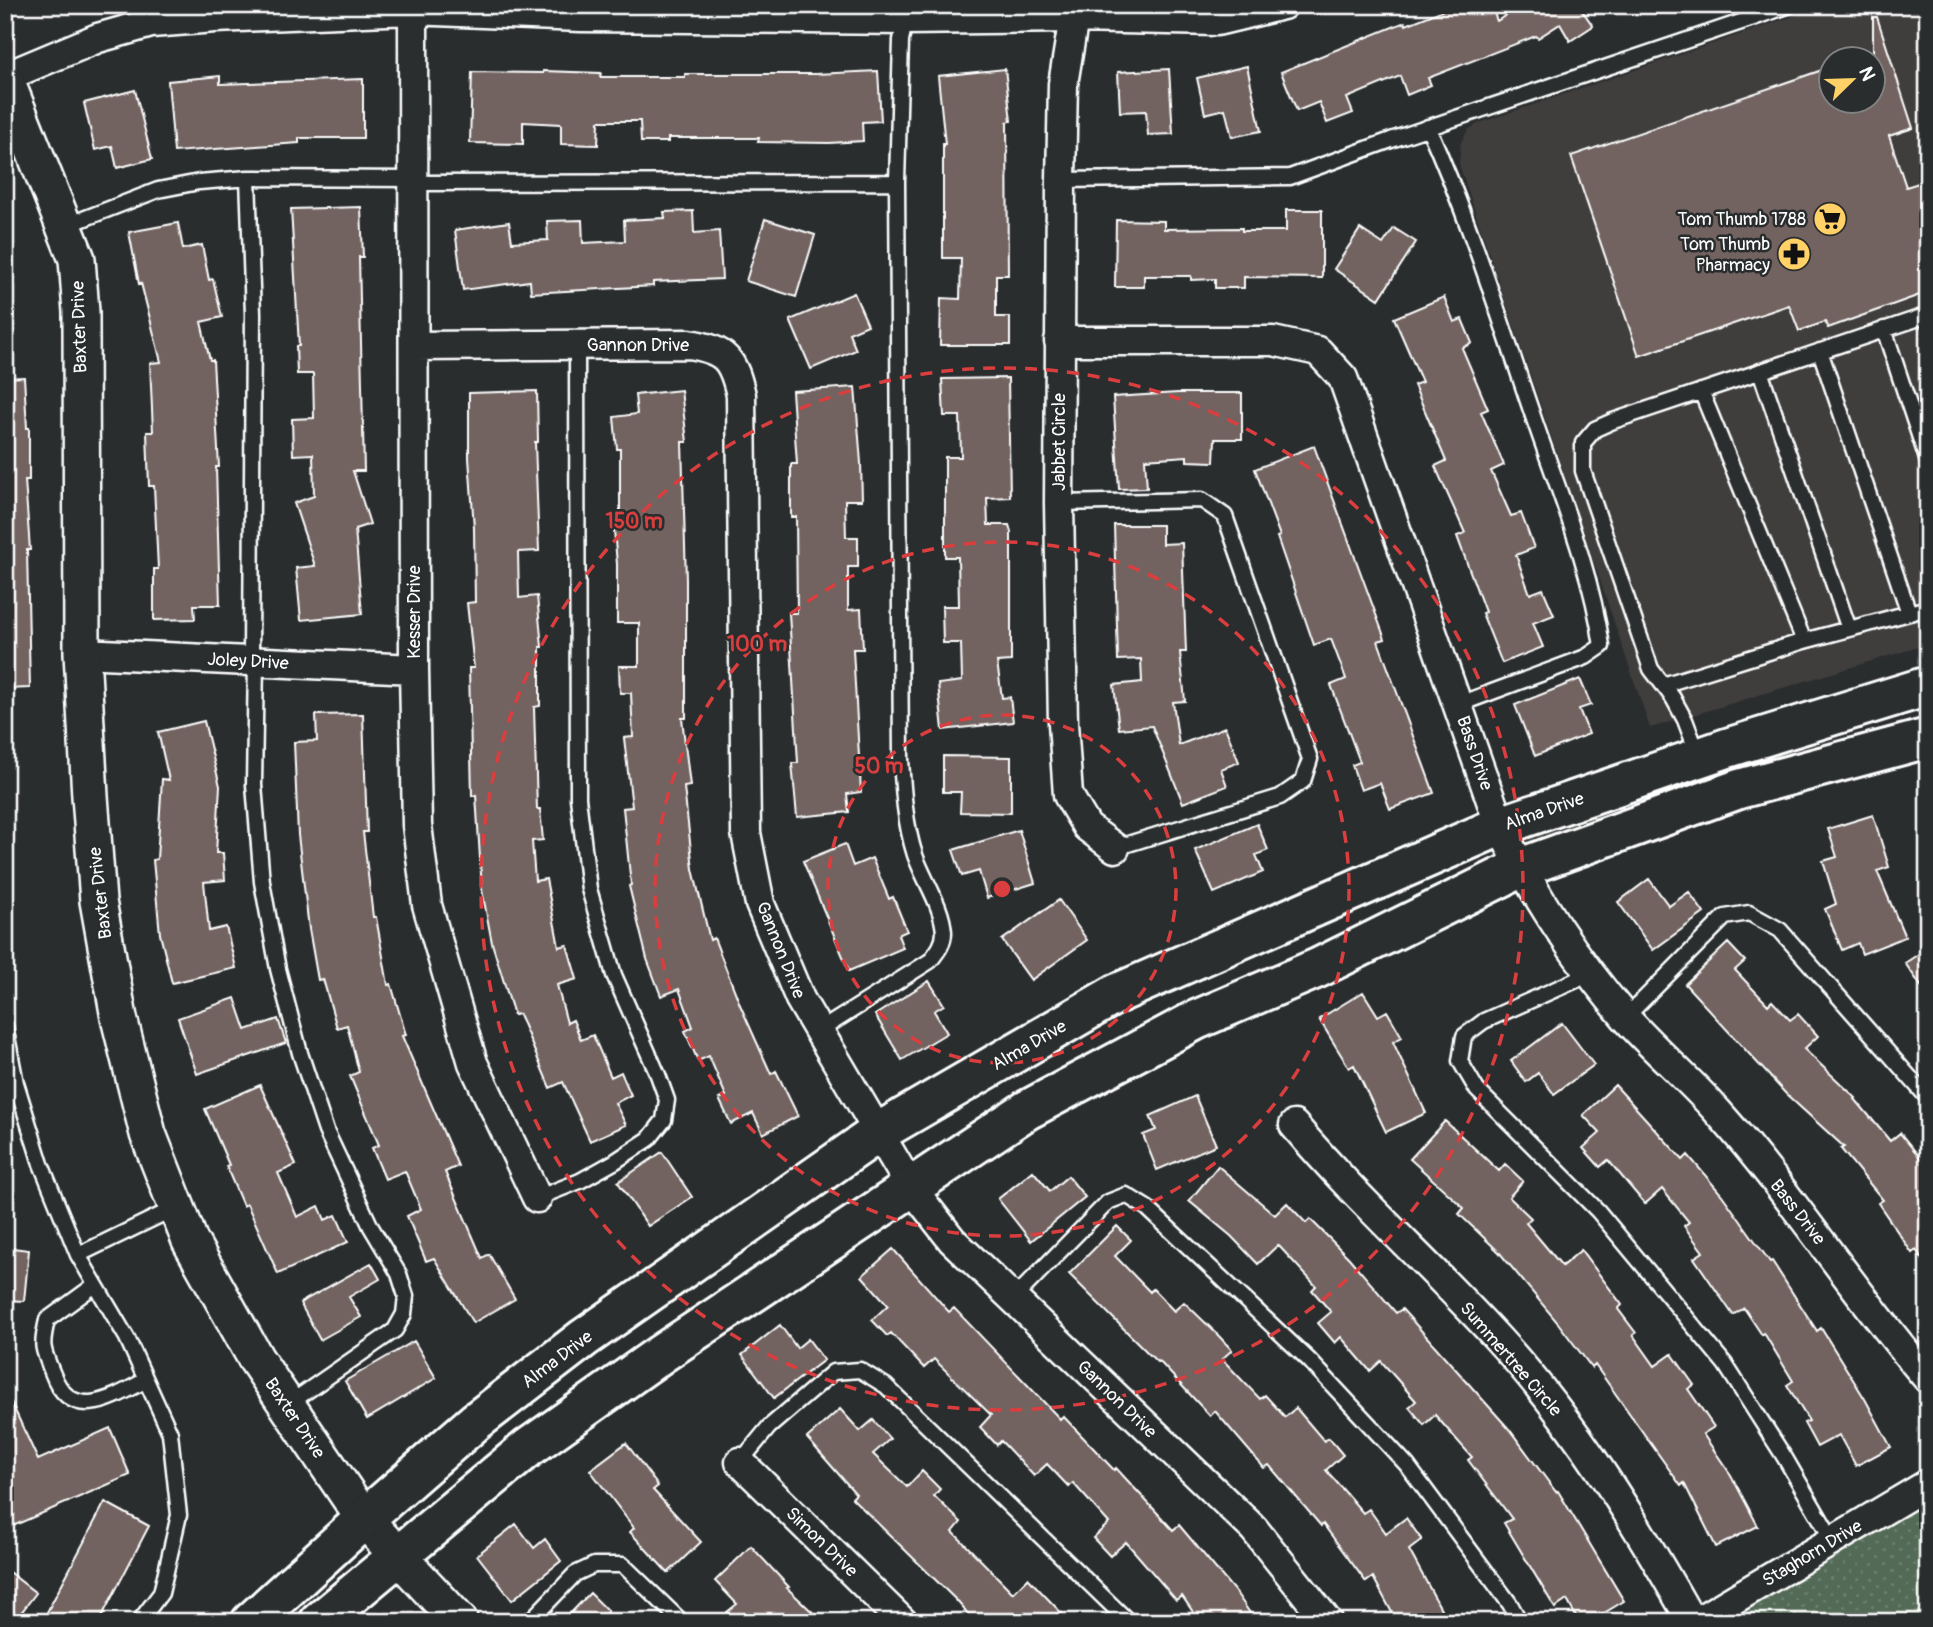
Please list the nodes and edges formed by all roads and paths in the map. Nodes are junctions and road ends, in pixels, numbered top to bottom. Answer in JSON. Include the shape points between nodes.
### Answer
{"nodes":[{"id":1,"x":1283,"y":5,"type":"edge"},
{"id":2,"x":1790,"y":5,"type":"edge"},
{"id":3,"x":412,"y":7,"type":"edge"},
{"id":4,"x":245,"y":11,"type":"edge"},
{"id":5,"x":582,"y":11,"type":"edge"},
{"id":6,"x":746,"y":11,"type":"edge"},
{"id":7,"x":1074,"y":11,"type":"edge"},
{"id":8,"x":1239,"y":11,"type":"edge"},
{"id":9,"x":1754,"y":11,"type":"edge"},
{"id":10,"x":907,"y":13,"type":"edge"},
{"id":11,"x":5,"y":78,"type":"edge"},
{"id":12,"x":1428,"y":128,"type":"junction"},
{"id":13,"x":248,"y":178,"type":"junction"},
{"id":14,"x":1061,"y":180,"type":"junction"},
{"id":15,"x":413,"y":181,"type":"junction"},
{"id":16,"x":897,"y":182,"type":"junction"},
{"id":17,"x":65,"y":226,"type":"junction"},
{"id":18,"x":1928,"y":315,"type":"edge"},
{"id":19,"x":1884,"y":329,"type":"junction"},
{"id":20,"x":1059,"y":341,"type":"junction"},
{"id":21,"x":577,"y":345,"type":"junction"},
{"id":22,"x":414,"y":346,"type":"junction"},
{"id":23,"x":1820,"y":351,"type":"junction"},
{"id":24,"x":1760,"y":371,"type":"junction"},
{"id":25,"x":1701,"y":391,"type":"junction"},
{"id":26,"x":1928,"y":462,"type":"edge"},
{"id":27,"x":1059,"y":503,"type":"junction"},
{"id":28,"x":1928,"y":608,"type":"edge"},
{"id":29,"x":1909,"y":613,"type":"junction"},
{"id":30,"x":1849,"y":629,"type":"junction"},
{"id":31,"x":1804,"y":641,"type":"junction"},
{"id":32,"x":82,"y":653,"type":"junction"},
{"id":33,"x":253,"y":661,"type":"junction"},
{"id":34,"x":414,"y":668,"type":"junction"},
{"id":35,"x":1663,"y":685,"type":"junction"},
{"id":36,"x":1928,"y":686,"type":"edge"},
{"id":37,"x":1458,"y":705,"type":"junction"},
{"id":38,"x":1928,"y":738,"type":"edge"},
{"id":39,"x":1699,"y":757,"type":"junction"},
{"id":40,"x":1500,"y":826,"type":"junction"},
{"id":41,"x":1115,"y":848,"type":"joint"},
{"id":42,"x":1520,"y":868,"type":"junction"},
{"id":43,"x":1592,"y":973,"type":"junction"},
{"id":44,"x":1626,"y":1017,"type":"junction"},
{"id":45,"x":5,"y":1026,"type":"edge"},
{"id":46,"x":819,"y":1031,"type":"junction"},
{"id":47,"x":1928,"y":1098,"type":"edge"},
{"id":48,"x":1294,"y":1125,"type":"dead end"},
{"id":49,"x":879,"y":1132,"type":"junction"},
{"id":50,"x":910,"y":1186,"type":"junction"},
{"id":51,"x":537,"y":1198,"type":"joint"},
{"id":52,"x":177,"y":1207,"type":"junction"},
{"id":53,"x":78,"y":1255,"type":"junction"},
{"id":54,"x":95,"y":1285,"type":"junction"},
{"id":55,"x":1013,"y":1299,"type":"junction"},
{"id":56,"x":1928,"y":1379,"type":"edge"},
{"id":57,"x":146,"y":1380,"type":"junction"},
{"id":58,"x":287,"y":1405,"type":"junction"},
{"id":59,"x":740,"y":1462,"type":"joint"},
{"id":60,"x":1928,"y":1484,"type":"edge"},
{"id":61,"x":364,"y":1519,"type":"junction"},
{"id":62,"x":1833,"y":1541,"type":"junction"},
{"id":63,"x":397,"y":1555,"type":"junction"},
{"id":64,"x":139,"y":1622,"type":"edge"},
{"id":65,"x":251,"y":1622,"type":"edge"},
{"id":66,"x":319,"y":1622,"type":"edge"},
{"id":67,"x":460,"y":1622,"type":"edge"},
{"id":68,"x":529,"y":1622,"type":"edge"},
{"id":69,"x":681,"y":1622,"type":"edge"},
{"id":70,"x":903,"y":1622,"type":"edge"},
{"id":71,"x":1129,"y":1622,"type":"edge"},
{"id":72,"x":1328,"y":1622,"type":"edge"},
{"id":73,"x":1520,"y":1622,"type":"edge"},
{"id":74,"x":1694,"y":1622,"type":"edge"}],
"edges":[{"from":1,"to":8,"type":"street"},
{"from":2,"to":9,"type":"lane"},
{"from":3,"to":4,"type":"street"},
{"from":3,"to":5,"type":"street"},
{"from":3,"to":15,"type":"street","name":"Kesser Drive"},
{"from":4,"to":11,"type":"street","via":[[152,23],[97,38]]},
{"from":5,"to":6,"type":"street"},
{"from":6,"to":10,"type":"street"},
{"from":7,"to":8,"type":"street","via":[[1217,21]]},
{"from":7,"to":10,"type":"street"},
{"from":7,"to":14,"type":"street","name":"Jabbet Circle","via":[[1063,84]]},
{"from":9,"to":12,"type":"lane"},
{"from":10,"to":16,"type":"lane","via":[[901,40]]},
{"from":11,"to":17,"type":"street","name":"Baxter Drive"},
{"from":12,"to":14,"type":"lane","via":[[1290,177]]},
{"from":12,"to":37,"type":"lane","via":[[1455,188],[1577,544],[1602,646],[1586,657]]},
{"from":13,"to":15,"type":"lane"},
{"from":13,"to":17,"type":"lane","via":[[199,181],[158,190]]},
{"from":13,"to":33,"type":"lane"},
{"from":14,"to":20,"type":"street","name":"Jabbet Circle"},
{"from":15,"to":16,"type":"lane"},
{"from":15,"to":22,"type":"street","name":"Kesser Drive"},
{"from":16,"to":46,"type":"lane","via":[[901,759],[904,807],[915,855],[942,919],[944,936],[930,961]]},
{"from":17,"to":32,"type":"street","name":"Baxter Drive","via":[[77,259],[81,312]]},
{"from":18,"to":19,"type":"lane"},
{"from":19,"to":23,"type":"lane"},
{"from":19,"to":26,"type":"lane"},
{"from":20,"to":27,"type":"street","name":"Jabbet Circle"},
{"from":20,"to":37,"type":"street","name":"Bass Drive","via":[[1273,341],[1318,351],[1343,377]]},
{"from":21,"to":22,"type":"street","name":"Gannon Drive"},
{"from":21,"to":46,"type":"street","name":"Gannon Drive","via":[[711,347],[736,374],[741,395],[746,833],[760,904],[800,999]]},
{"from":21,"to":51,"type":"lane","via":[[578,798],[589,889],[614,975],[667,1100],[664,1120],[649,1139],[580,1181]]},
{"from":22,"to":34,"type":"street","name":"Kesser Drive"},
{"from":23,"to":24,"type":"lane"},
{"from":23,"to":29,"type":"lane"},
{"from":24,"to":25,"type":"lane"},
{"from":24,"to":30,"type":"lane"},
{"from":25,"to":31,"type":"lane"},
{"from":25,"to":35,"type":"lane","via":[[1613,421],[1595,429],[1583,443],[1583,471],[1651,670]]},
{"from":27,"to":41,"type":"street","name":"Jabbet Circle","via":[[1068,795],[1087,827]]},
{"from":27,"to":41,"type":"lane","via":[[1202,500],[1225,516],[1310,759],[1303,781],[1279,797]]},
{"from":28,"to":29,"type":"lane"},
{"from":29,"to":30,"type":"lane"},
{"from":30,"to":31,"type":"lane"},
{"from":31,"to":35,"type":"lane"},
{"from":32,"to":33,"type":"street","name":"Joley Drive"},
{"from":32,"to":52,"type":"street","name":"Baxter Drive","via":[[98,901],[119,1017],[145,1121]]},
{"from":33,"to":34,"type":"street","name":"Joley Drive"},
{"from":33,"to":58,"type":"lane","via":[[261,882],[278,969],[326,1131],[406,1296],[404,1314],[395,1330]]},
{"from":34,"to":51,"type":"street","name":"Kesser Drive","via":[[417,825],[426,905],[473,1063]]},
{"from":35,"to":39,"type":"lane","via":[[1685,720]]},
{"from":36,"to":39,"type":"main road","name":"Alma Drive"},
{"from":37,"to":40,"type":"street","name":"Bass Drive"},
{"from":38,"to":42,"type":"main road","via":[[1739,789]]},
{"from":39,"to":40,"type":"main road","name":"Alma Drive"},
{"from":40,"to":42,"type":"street","name":"Bass Drive"},
{"from":40,"to":49,"type":"main road","name":"Alma Drive","via":[[1116,994]]},
{"from":42,"to":43,"type":"street","name":"Bass Drive"},
{"from":42,"to":50,"type":"main road","via":[[1318,968],[1196,1020],[1027,1110]]},
{"from":43,"to":44,"type":"street","name":"Bass Drive"},
{"from":43,"to":62,"type":"lane","via":[[1484,1021],[1464,1036],[1460,1061],[1477,1090],[1598,1211],[1724,1364]]},
{"from":44,"to":47,"type":"lane","via":[[1725,917],[1749,912],[1780,930]]},
{"from":44,"to":56,"type":"street","name":"Bass Drive","via":[[1718,1112]]},
{"from":45,"to":53,"type":"lane","via":[[34,1141]]},
{"from":46,"to":49,"type":"street","name":"Gannon Drive"},
{"from":48,"to":74,"type":"street","name":"Summertree Circle","via":[[1501,1342],[1569,1426]]},
{"from":49,"to":50,"type":"street","name":"Gannon Drive"},
{"from":49,"to":61,"type":"main road","name":"Alma Drive","via":[[584,1338],[475,1422]]},
{"from":50,"to":55,"type":"street","name":"Gannon Drive","via":[[952,1240]]},
{"from":50,"to":63,"type":"main road","via":[[528,1448]]},
{"from":52,"to":53,"type":"lane"},
{"from":52,"to":58,"type":"street","name":"Baxter Drive","via":[[197,1253]]},
{"from":53,"to":54,"type":"lane"},
{"from":54,"to":57,"type":"lane"},
{"from":54,"to":57,"type":"lane","via":[[47,1320],[41,1344],[58,1390],[72,1401],[90,1404]]},
{"from":55,"to":72,"type":"street","name":"Gannon Drive","via":[[1254,1529]]},
{"from":55,"to":73,"type":"lane","via":[[1108,1202],[1126,1195],[1147,1208],[1309,1360],[1407,1465]]},
{"from":57,"to":64,"type":"lane","via":[[170,1433],[179,1515],[161,1593]]},
{"from":58,"to":61,"type":"street","name":"Baxter Drive"},
{"from":59,"to":70,"type":"street","name":"Simon Drive"},
{"from":59,"to":71,"type":"lane","via":[[769,1427],[833,1372],[860,1370],[886,1386]]},
{"from":60,"to":62,"type":"street","name":"Staghorn Drive"},
{"from":61,"to":63,"type":"street","name":"Baxter Drive"},
{"from":61,"to":65,"type":"main road","name":"Alma Drive"},
{"from":62,"to":74,"type":"street","name":"Staghorn Drive"},
{"from":63,"to":66,"type":"main road"},
{"from":63,"to":67,"type":"street","name":"Baxter Drive"},
{"from":68,"to":69,"type":"lane","via":[[575,1574],[594,1565],[623,1565]]}]}
